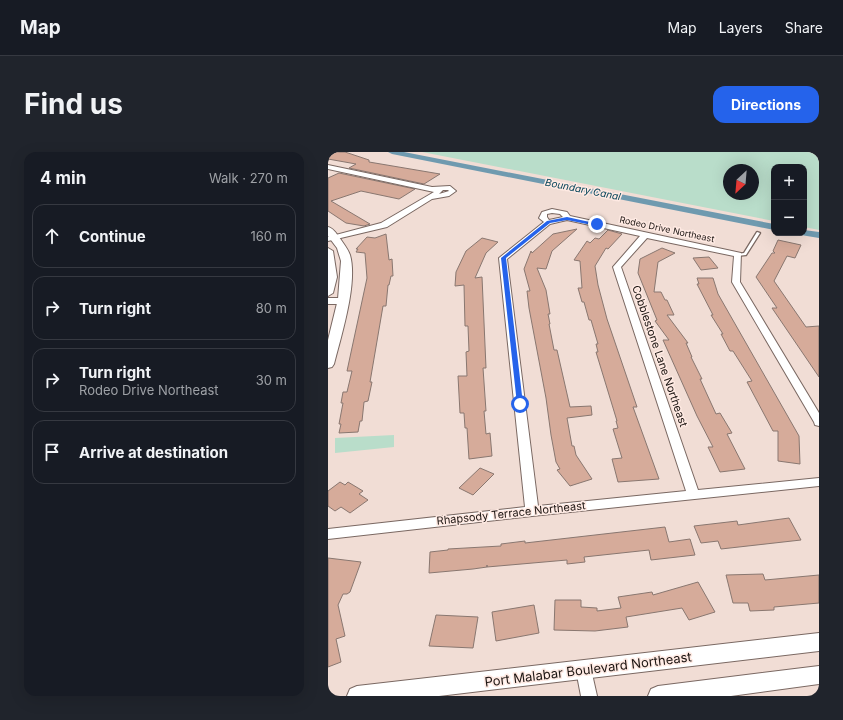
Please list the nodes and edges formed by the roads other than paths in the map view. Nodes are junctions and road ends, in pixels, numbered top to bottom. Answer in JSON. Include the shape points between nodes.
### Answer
{"nodes":[{"id":1,"x":328,"y":167,"type":"edge"},
{"id":2,"x":429,"y":189,"type":"junction"},
{"id":3,"x":430,"y":197,"type":"junction"},
{"id":4,"x":758,"y":233,"type":"dead end"},
{"id":5,"x":330,"y":235,"type":"edge"},
{"id":6,"x":645,"y":235,"type":"junction"},
{"id":7,"x":328,"y":251,"type":"edge"},
{"id":8,"x":738,"y":255,"type":"junction"},
{"id":9,"x":328,"y":293,"type":"edge"},
{"id":10,"x":342,"y":300,"type":"junction"},
{"id":11,"x":328,"y":301,"type":"edge"},
{"id":12,"x":328,"y":364,"type":"edge"},
{"id":13,"x":819,"y":422,"type":"edge"},
{"id":14,"x":819,"y":482,"type":"edge"},
{"id":15,"x":693,"y":494,"type":"junction"},
{"id":16,"x":532,"y":511,"type":"junction"},
{"id":17,"x":328,"y":534,"type":"edge"},
{"id":18,"x":819,"y":642,"type":"edge"},
{"id":19,"x":584,"y":670,"type":"junction"},
{"id":20,"x":819,"y":675,"type":"edge"},
{"id":21,"x":358,"y":696,"type":"edge"},
{"id":22,"x":589,"y":696,"type":"edge"},
{"id":23,"x":658,"y":696,"type":"edge"}],
"edges":[{"from":1,"to":2,"type":"street"},
{"from":2,"to":3,"type":"street","via":[[440,191]]},
{"from":2,"to":3,"type":"street","via":[[450,188],[453,191],[444,196]]},
{"from":3,"to":5,"type":"street","via":[[384,225]]},
{"from":4,"to":8,"type":"lane","via":[[745,254]]},
{"from":5,"to":10,"type":"street","via":[[341,247],[346,261]]},
{"from":6,"to":8,"type":"street","name":"Rodeo Drive Northeast"},
{"from":6,"to":15,"type":"street","name":"Cobblestone Lane Northeast","via":[[617,267]]},
{"from":6,"to":16,"type":"street","name":"Rodeo Drive Northeast","via":[[567,218],[548,222],[503,258]]},
{"from":7,"to":9,"type":"street","via":[[332,266]]},
{"from":8,"to":13,"type":"street","via":[[736,282]]},
{"from":10,"to":11,"type":"street"},
{"from":10,"to":12,"type":"street"},
{"from":14,"to":15,"type":"street","name":"Rhapsody Terrace Northeast"},
{"from":15,"to":16,"type":"street","name":"Rhapsody Terrace Northeast"},
{"from":16,"to":17,"type":"street","name":"Rhapsody Terrace Northeast"},
{"from":18,"to":19,"type":"street","name":"Port Malabar Boulevard Northeast"},
{"from":19,"to":21,"type":"street","name":"Port Malabar Boulevard Northeast"},
{"from":19,"to":22,"type":"street"},
{"from":20,"to":23,"type":"street"}]}
